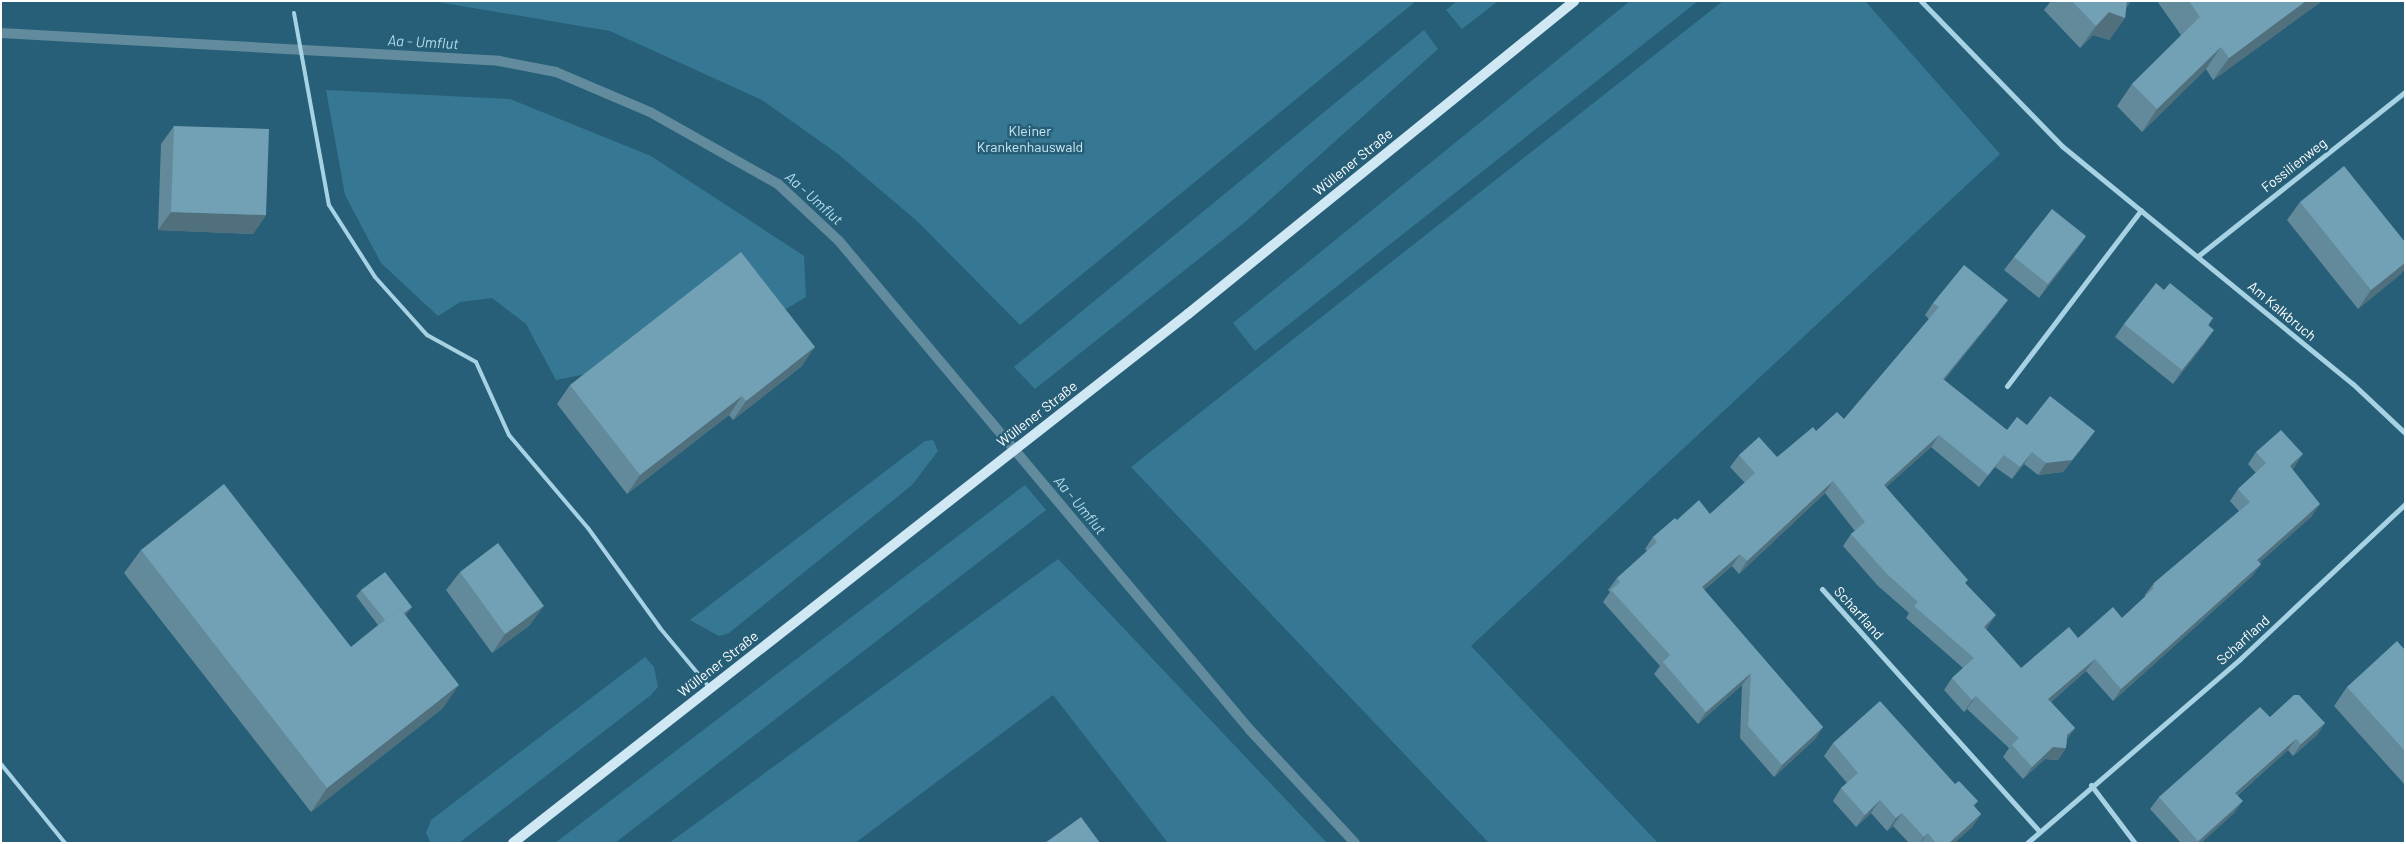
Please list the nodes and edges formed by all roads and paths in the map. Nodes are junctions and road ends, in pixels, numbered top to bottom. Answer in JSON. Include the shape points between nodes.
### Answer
{"nodes":[{"id":1,"x":1574,"y":1,"type":"edge"},
{"id":2,"x":1921,"y":1,"type":"edge"},
{"id":3,"x":294,"y":13,"type":"dead end"},
{"id":4,"x":2405,"y":92,"type":"edge"},
{"id":5,"x":2141,"y":210,"type":"junction"},
{"id":6,"x":2198,"y":256,"type":"junction"},
{"id":7,"x":2007,"y":386,"type":"dead end"},
{"id":8,"x":2405,"y":433,"type":"edge"},
{"id":9,"x":2405,"y":504,"type":"edge"},
{"id":10,"x":1822,"y":589,"type":"dead end"},
{"id":11,"x":710,"y":688,"type":"junction"},
{"id":12,"x":1,"y":764,"type":"edge"},
{"id":13,"x":2091,"y":785,"type":"junction"},
{"id":14,"x":2039,"y":831,"type":"junction"},
{"id":15,"x":65,"y":843,"type":"edge"},
{"id":16,"x":513,"y":843,"type":"edge"},
{"id":17,"x":2027,"y":843,"type":"edge"},
{"id":18,"x":2136,"y":843,"type":"edge"}],
"edges":[{"from":1,"to":11,"type":"main road","name":"Wüllener Straße","via":[[1040,430]]},
{"from":2,"to":5,"type":"street","name":"Am Kalkbruch","via":[[2062,146]]},
{"from":3,"to":11,"type":"lane","via":[[329,205],[376,276],[427,335],[476,362],[509,436],[588,528],[660,628]]},
{"from":4,"to":6,"type":"street","name":"Fossilienweg"},
{"from":5,"to":6,"type":"street","name":"Am Kalkbruch"},
{"from":5,"to":7,"type":"street"},
{"from":6,"to":8,"type":"street","name":"Am Kalkbruch","via":[[2352,384]]},
{"from":9,"to":13,"type":"street","name":"Scharfland","via":[[2240,659]]},
{"from":10,"to":14,"type":"street","name":"Scharfland"},
{"from":11,"to":16,"type":"main road","name":"Wüllener Straße"},
{"from":12,"to":15,"type":"lane"},
{"from":13,"to":14,"type":"street","name":"Scharfland"},
{"from":13,"to":18,"type":"street"},
{"from":14,"to":17,"type":"street","name":"Scharfland"}]}
